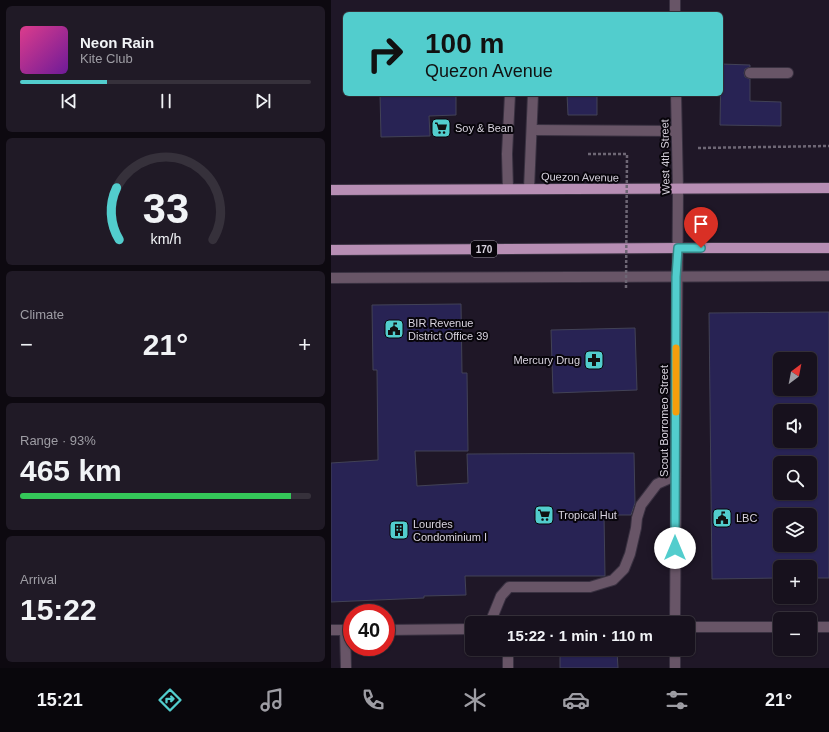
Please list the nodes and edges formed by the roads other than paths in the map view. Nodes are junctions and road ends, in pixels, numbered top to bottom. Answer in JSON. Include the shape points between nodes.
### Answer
{"nodes":[{"id":1,"x":675,"y":0,"type":"edge"},
{"id":2,"x":675,"y":12,"type":"edge"},
{"id":3,"x":750,"y":72,"type":"dead end"},
{"id":4,"x":788,"y":72,"type":"dead end"},
{"id":5,"x":510,"y":96,"type":"edge"},
{"id":6,"x":533,"y":96,"type":"edge"},
{"id":7,"x":676,"y":96,"type":"edge"},
{"id":8,"x":533,"y":130,"type":"junction"},
{"id":9,"x":676,"y":131,"type":"junction"},
{"id":10,"x":829,"y":188,"type":"edge"},
{"id":11,"x":508,"y":189,"type":"junction"},
{"id":12,"x":529,"y":189,"type":"junction"},
{"id":13,"x":331,"y":190,"type":"edge"},
{"id":14,"x":678,"y":190,"type":"junction"},
{"id":15,"x":677,"y":219,"type":"joint"},
{"id":16,"x":678,"y":248,"type":"junction"},
{"id":17,"x":829,"y":248,"type":"edge"},
{"id":18,"x":331,"y":250,"type":"edge"},
{"id":19,"x":829,"y":276,"type":"edge"},
{"id":20,"x":676,"y":277,"type":"junction"},
{"id":21,"x":331,"y":278,"type":"edge"},
{"id":22,"x":675,"y":476,"type":"junction"},
{"id":23,"x":493,"y":616,"type":"edge"},
{"id":24,"x":675,"y":616,"type":"edge"},
{"id":25,"x":695,"y":627,"type":"edge"},
{"id":26,"x":773,"y":627,"type":"edge"},
{"id":27,"x":817,"y":627,"type":"edge"},
{"id":28,"x":829,"y":627,"type":"edge"},
{"id":29,"x":465,"y":629,"type":"edge"},
{"id":30,"x":331,"y":630,"type":"edge"},
{"id":31,"x":343,"y":630,"type":"edge"},
{"id":32,"x":395,"y":630,"type":"edge"},
{"id":33,"x":347,"y":656,"type":"edge"},
{"id":34,"x":508,"y":656,"type":"edge"},
{"id":35,"x":675,"y":656,"type":"edge"},
{"id":36,"x":346,"y":668,"type":"edge"},
{"id":37,"x":508,"y":668,"type":"edge"},
{"id":38,"x":675,"y":668,"type":"edge"}],
"edges":[{"from":1,"to":2,"type":"street"},
{"from":3,"to":4,"type":"street"},
{"from":5,"to":11,"type":"street"},
{"from":6,"to":8,"type":"street"},
{"from":7,"to":9,"type":"street","name":"West 4th Street"},
{"from":8,"to":9,"type":"street"},
{"from":8,"to":12,"type":"street"},
{"from":9,"to":14,"type":"street","name":"West 4th Street"},
{"from":10,"to":14,"type":"main road","name":"Quezon Avenue"},
{"from":11,"to":12,"type":"main road","name":"Quezon Avenue"},
{"from":11,"to":13,"type":"main road","name":"Quezon Avenue"},
{"from":12,"to":14,"type":"main road","name":"Quezon Avenue"},
{"from":14,"to":15,"type":"street","name":"West 4th Street"},
{"from":15,"to":16,"type":"street","name":"Scout Borromeo Street"},
{"from":16,"to":17,"type":"main road","number":"170"},
{"from":16,"to":18,"type":"main road","number":"170"},
{"from":16,"to":20,"type":"street","name":"Scout Borromeo Street"},
{"from":19,"to":20,"type":"street"},
{"from":20,"to":21,"type":"street"},
{"from":20,"to":22,"type":"street","name":"Scout Borromeo Street"},
{"from":22,"to":23,"type":"street","via":[[657,484],[641,504],[630,554],[623,569],[613,580],[590,587],[509,588],[501,596]]},
{"from":22,"to":24,"type":"street","name":"Scout Borromeo Street"},
{"from":25,"to":26,"type":"street"},
{"from":27,"to":28,"type":"street"},
{"from":29,"to":32,"type":"street"},
{"from":30,"to":31,"type":"street"},
{"from":33,"to":36,"type":"street"},
{"from":34,"to":37,"type":"street"},
{"from":35,"to":38,"type":"street"}]}
